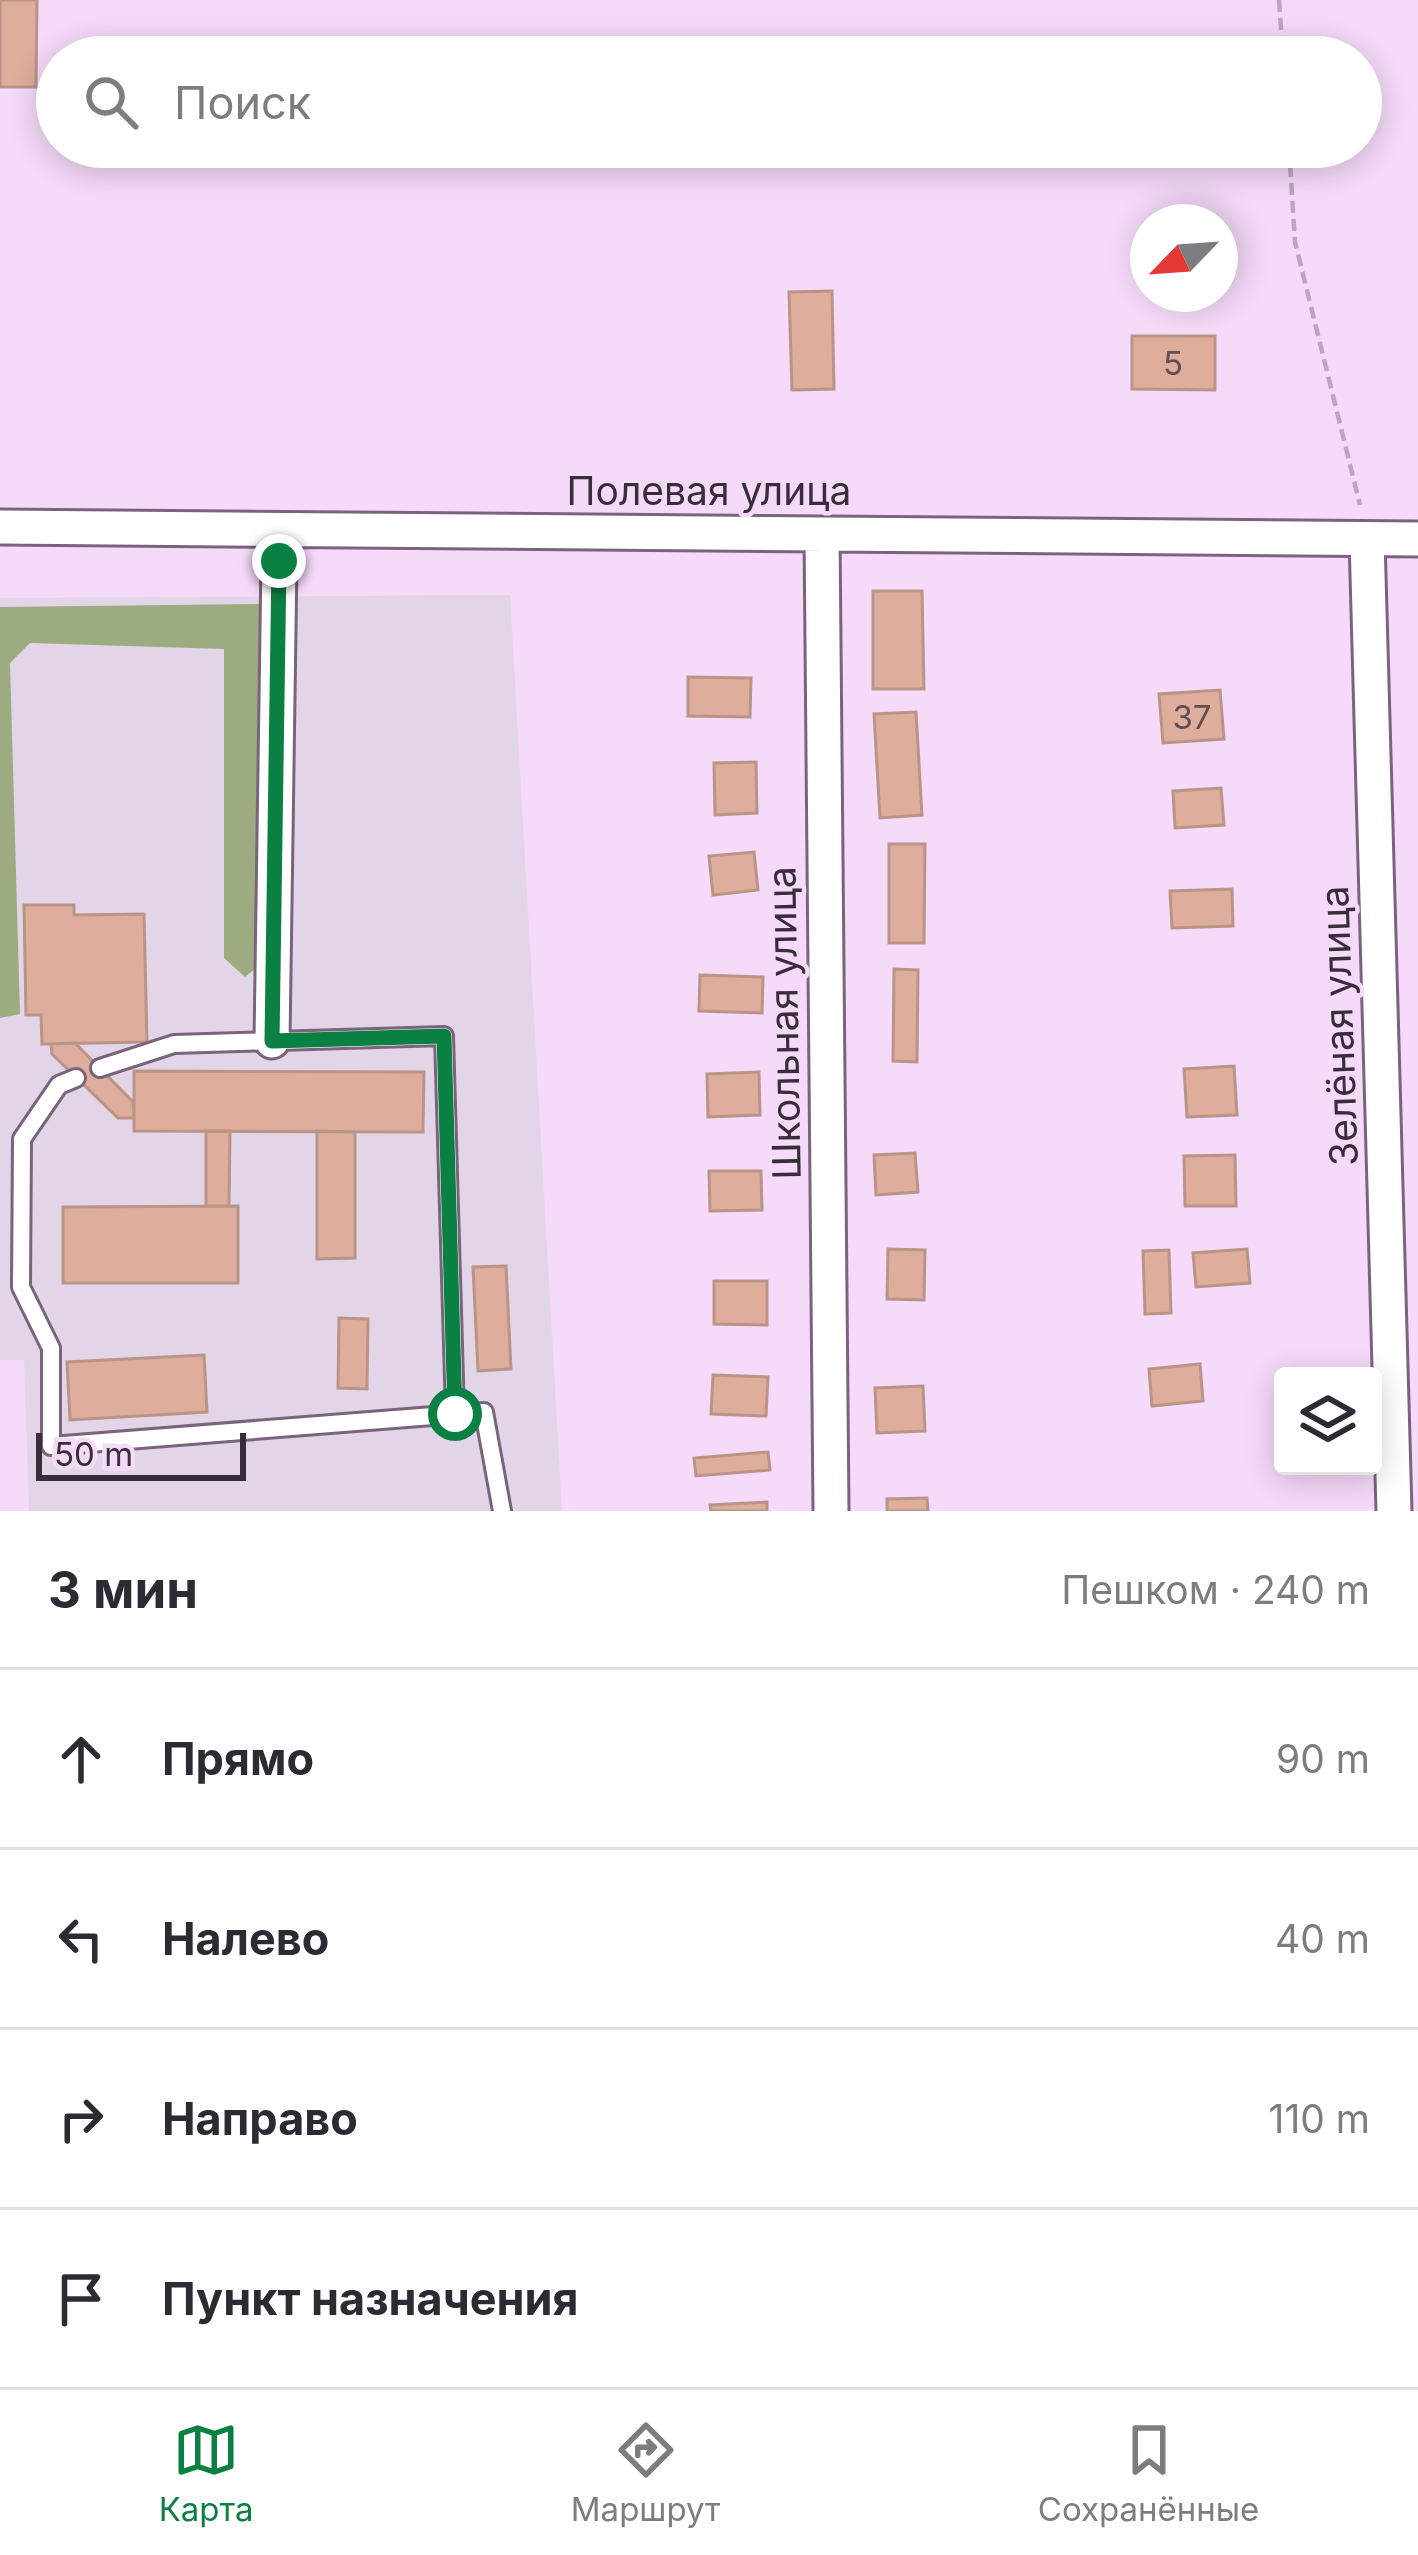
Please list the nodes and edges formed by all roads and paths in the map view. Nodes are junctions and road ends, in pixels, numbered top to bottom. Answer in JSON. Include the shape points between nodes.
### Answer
{"nodes":[{"id":1,"x":1280,"y":0,"type":"edge"},
{"id":2,"x":1282,"y":36,"type":"edge"},
{"id":3,"x":1290,"y":168,"type":"edge"},
{"id":4,"x":0,"y":526,"type":"edge"},
{"id":5,"x":822,"y":534,"type":"junction"},
{"id":6,"x":1367,"y":539,"type":"junction"},
{"id":7,"x":1418,"y":539,"type":"edge"},
{"id":8,"x":279,"y":561,"type":"dead end"},
{"id":9,"x":272,"y":1041,"type":"junction"},
{"id":10,"x":100,"y":1068,"type":"dead end"},
{"id":11,"x":76,"y":1078,"type":"dead end"},
{"id":12,"x":455,"y":1414,"type":"junction"},
{"id":13,"x":502,"y":1511,"type":"edge"},
{"id":14,"x":831,"y":1511,"type":"edge"},
{"id":15,"x":1394,"y":1511,"type":"edge"}],
"edges":[{"from":1,"to":2,"type":"path"},
{"from":3,"to":6,"type":"path","via":[[1295,242]]},
{"from":4,"to":5,"type":"street","name":"Полевая улица"},
{"from":5,"to":6,"type":"street","name":"Полевая улица"},
{"from":5,"to":14,"type":"street","name":"Школьная улица"},
{"from":6,"to":7,"type":"street","name":"Полевая улица"},
{"from":6,"to":15,"type":"street","name":"Зелёная улица"},
{"from":8,"to":9,"type":"street"},
{"from":9,"to":10,"type":"lane","via":[[173,1044]]},
{"from":9,"to":12,"type":"lane","via":[[444,1036]]},
{"from":11,"to":12,"type":"lane","via":[[59,1084],[22,1139],[21,1287],[51,1348],[50,1446]]},
{"from":12,"to":13,"type":"lane","via":[[484,1412]]}]}
